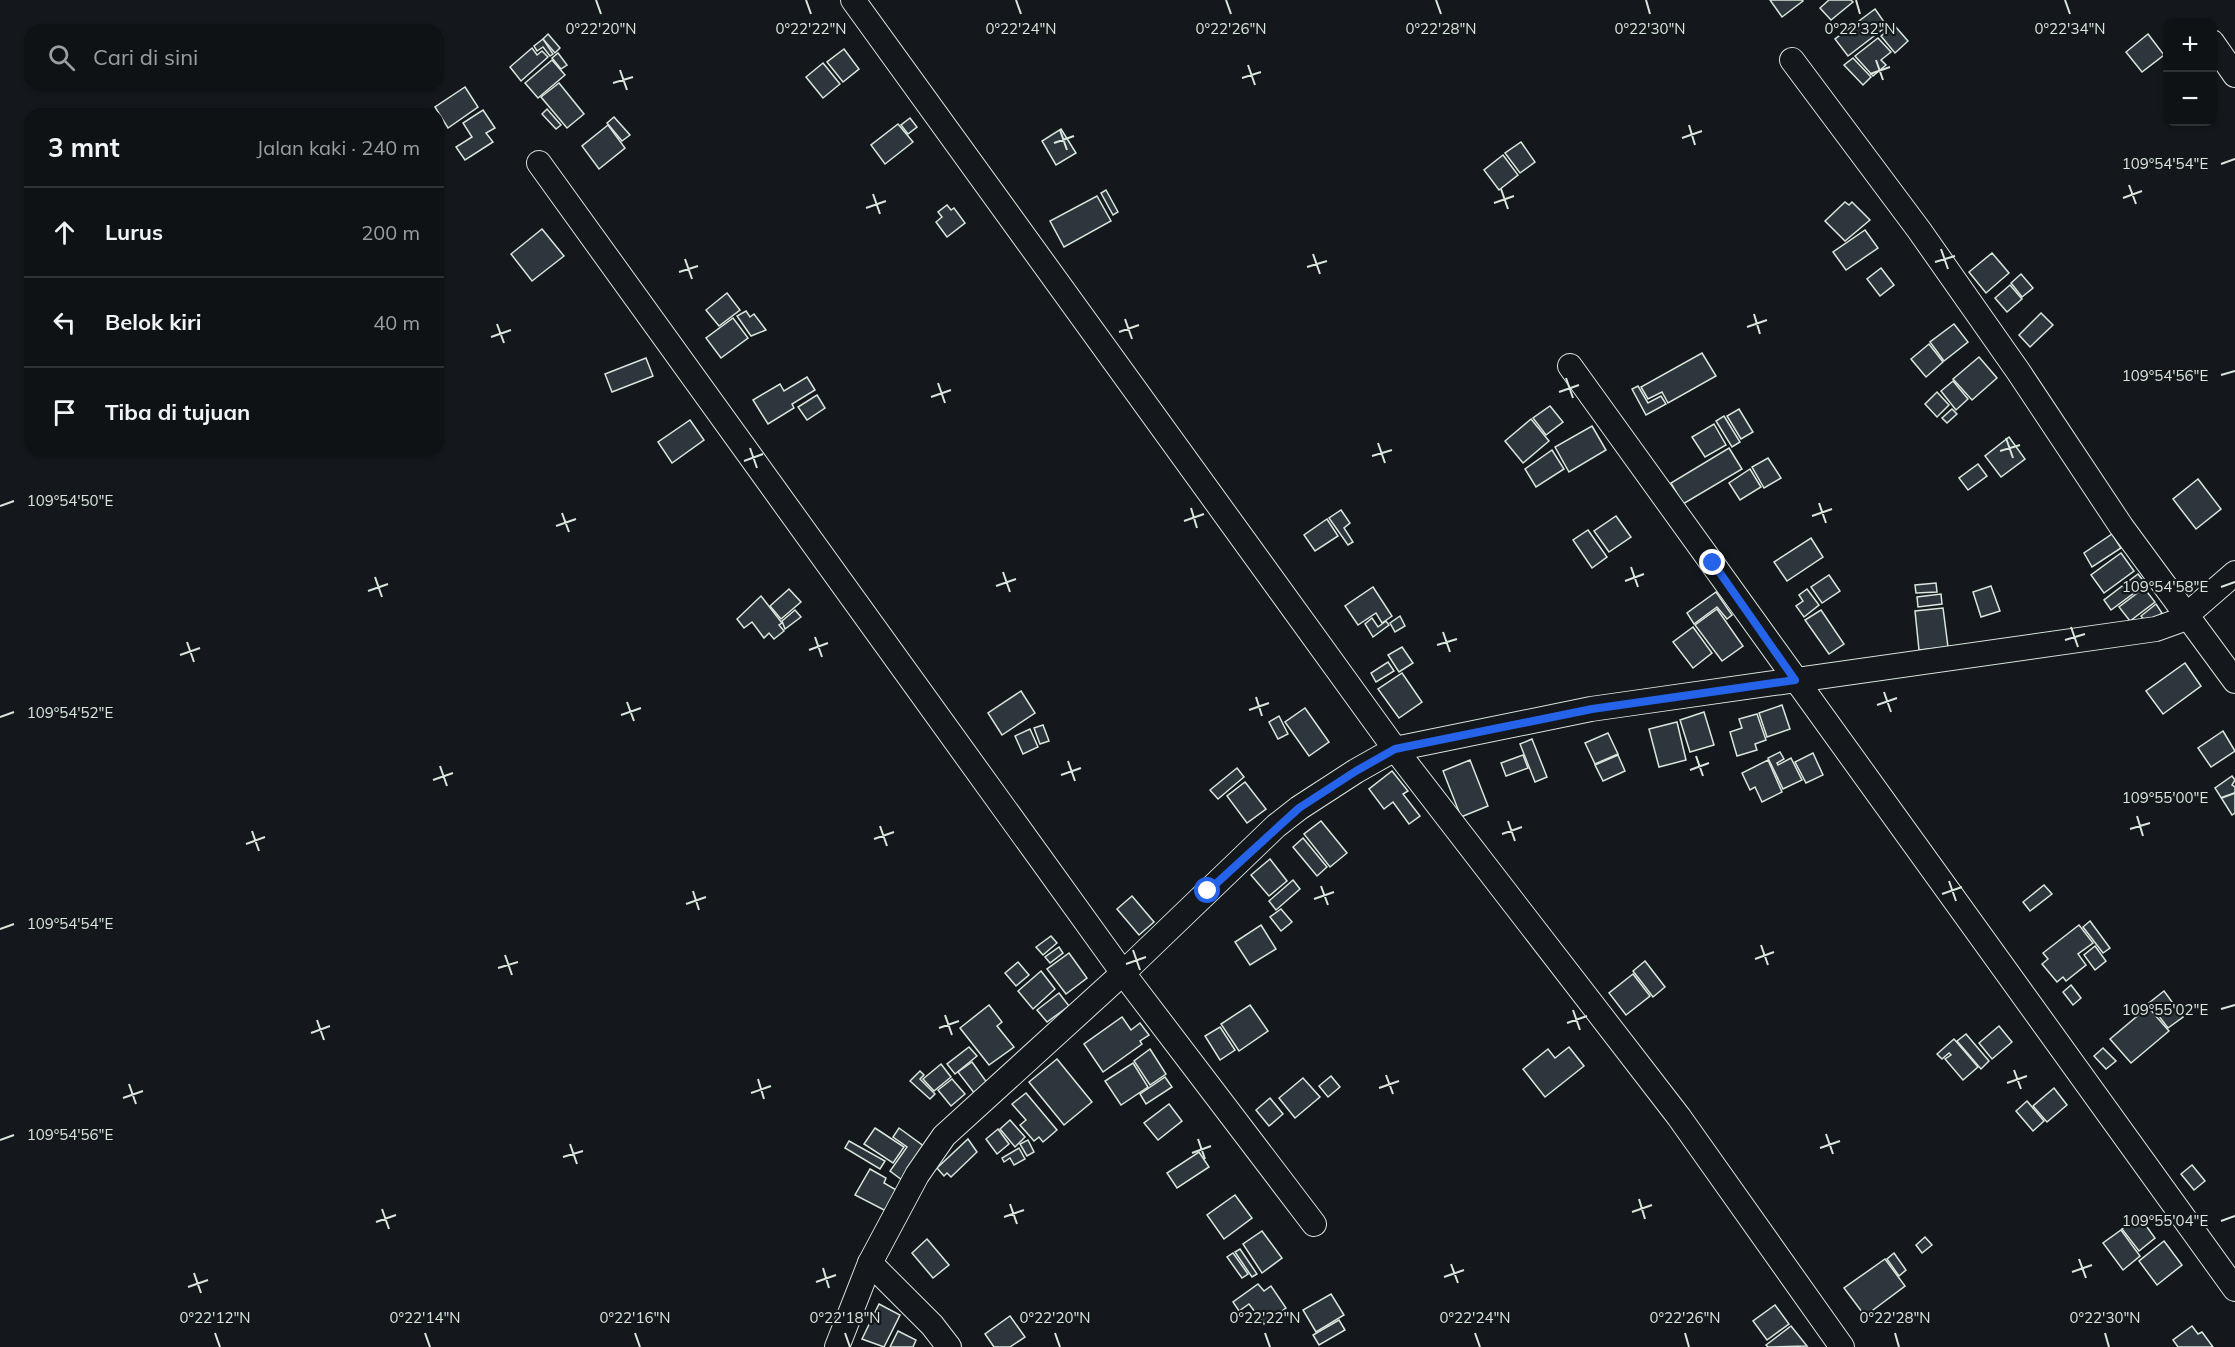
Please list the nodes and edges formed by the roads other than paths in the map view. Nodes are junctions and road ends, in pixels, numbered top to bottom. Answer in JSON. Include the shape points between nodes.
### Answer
{"nodes":[{"id":1,"x":853,"y":0,"type":"edge"},
{"id":2,"x":2217,"y":49,"type":"edge"},
{"id":3,"x":1792,"y":60,"type":"dead end"},
{"id":4,"x":2235,"y":75,"type":"edge"},
{"id":5,"x":539,"y":163,"type":"dead end"},
{"id":6,"x":1569,"y":366,"type":"dead end"},
{"id":7,"x":2235,"y":573,"type":"edge"},
{"id":8,"x":2188,"y":614,"type":"junction"},
{"id":9,"x":1795,"y":680,"type":"junction"},
{"id":10,"x":2235,"y":681,"type":"edge"},
{"id":11,"x":1395,"y":749,"type":"junction"},
{"id":12,"x":1123,"y":973,"type":"junction"},
{"id":13,"x":1314,"y":1224,"type":"dead end"},
{"id":14,"x":870,"y":1263,"type":"junction"},
{"id":15,"x":2235,"y":1289,"type":"edge"},
{"id":16,"x":837,"y":1347,"type":"edge"},
{"id":17,"x":950,"y":1347,"type":"edge"},
{"id":18,"x":1842,"y":1347,"type":"edge"}],
"edges":[{"from":1,"to":11,"type":"street"},
{"from":2,"to":4,"type":"street"},
{"from":3,"to":8,"type":"street","via":[[1919,230],[2121,526]]},
{"from":5,"to":12,"type":"street"},
{"from":6,"to":9,"type":"street"},
{"from":7,"to":8,"type":"street"},
{"from":8,"to":9,"type":"street","via":[[2156,629]]},
{"from":8,"to":10,"type":"street"},
{"from":9,"to":11,"type":"street","via":[[1592,709]]},
{"from":9,"to":15,"type":"street"},
{"from":11,"to":12,"type":"street","via":[[1276,826]]},
{"from":11,"to":18,"type":"street","via":[[1679,1117]]},
{"from":12,"to":13,"type":"street"},
{"from":12,"to":14,"type":"street","via":[[944,1136],[917,1175]]},
{"from":14,"to":16,"type":"street"},
{"from":14,"to":17,"type":"street"}]}
